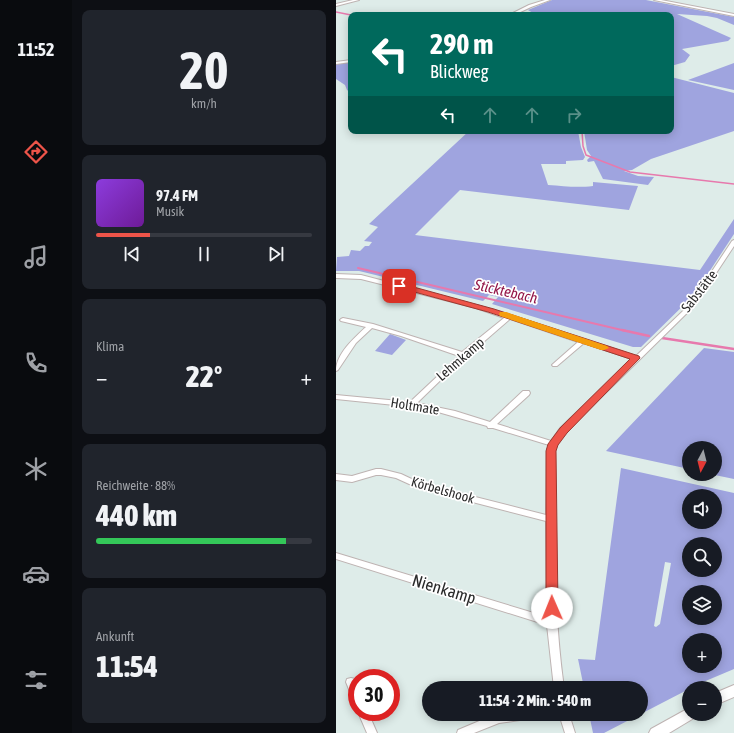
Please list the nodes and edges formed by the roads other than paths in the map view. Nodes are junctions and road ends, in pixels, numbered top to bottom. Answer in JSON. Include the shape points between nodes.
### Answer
{"nodes":[{"id":1,"x":357,"y":0,"type":"edge"},
{"id":2,"x":548,"y":0,"type":"edge"},
{"id":3,"x":656,"y":0,"type":"edge"},
{"id":4,"x":336,"y":5,"type":"edge"},
{"id":5,"x":519,"y":12,"type":"edge"},
{"id":6,"x":734,"y":15,"type":"edge"},
{"id":7,"x":348,"y":61,"type":"edge"},
{"id":8,"x":336,"y":63,"type":"edge"},
{"id":9,"x":734,"y":242,"type":"edge"},
{"id":10,"x":336,"y":276,"type":"edge"},
{"id":11,"x":510,"y":316,"type":"junction"},
{"id":12,"x":343,"y":320,"type":"dead end"},
{"id":13,"x":372,"y":325,"type":"junction"},
{"id":14,"x":583,"y":341,"type":"junction"},
{"id":15,"x":463,"y":355,"type":"junction"},
{"id":16,"x":636,"y":358,"type":"junction"},
{"id":17,"x":555,"y":365,"type":"dead end"},
{"id":18,"x":336,"y":369,"type":"edge"},
{"id":19,"x":526,"y":393,"type":"dead end"},
{"id":20,"x":336,"y":397,"type":"edge"},
{"id":21,"x":412,"y":404,"type":"junction"},
{"id":22,"x":491,"y":426,"type":"junction"},
{"id":23,"x":553,"y":444,"type":"junction"},
{"id":24,"x":336,"y":477,"type":"edge"},
{"id":25,"x":550,"y":519,"type":"junction"},
{"id":26,"x":336,"y":556,"type":"edge"},
{"id":27,"x":552,"y":622,"type":"junction"},
{"id":28,"x":557,"y":681,"type":"edge"},
{"id":29,"x":734,"y":691,"type":"edge"},
{"id":30,"x":722,"y":696,"type":"edge"},
{"id":31,"x":682,"y":718,"type":"edge"},
{"id":32,"x":367,"y":721,"type":"edge"},
{"id":33,"x":491,"y":721,"type":"edge"},
{"id":34,"x":566,"y":721,"type":"edge"},
{"id":35,"x":372,"y":733,"type":"edge"},
{"id":36,"x":462,"y":733,"type":"edge"},
{"id":37,"x":570,"y":733,"type":"edge"},
{"id":38,"x":656,"y":733,"type":"edge"}],
"edges":[{"from":1,"to":4,"type":"street"},
{"from":2,"to":5,"type":"street"},
{"from":3,"to":6,"type":"street"},
{"from":7,"to":8,"type":"street"},
{"from":9,"to":16,"type":"street","name":"Sabstätte","via":[[686,311]]},
{"from":10,"to":11,"type":"street","via":[[352,275],[371,279]]},
{"from":11,"to":14,"type":"street"},
{"from":11,"to":15,"type":"street","name":"Lehmkamp"},
{"from":12,"to":13,"type":"street"},
{"from":13,"to":15,"type":"street"},
{"from":13,"to":18,"type":"street","via":[[353,342]]},
{"from":14,"to":16,"type":"street"},
{"from":14,"to":17,"type":"street"},
{"from":15,"to":21,"type":"street","name":"Lehmkamp"},
{"from":16,"to":23,"type":"street","name":"Sabstätte","via":[[563,430]]},
{"from":19,"to":22,"type":"street"},
{"from":20,"to":21,"type":"street","name":"Holtmate"},
{"from":21,"to":22,"type":"street","name":"Holtmate","via":[[452,413]]},
{"from":22,"to":23,"type":"street","name":"Holtmate"},
{"from":23,"to":25,"type":"street"},
{"from":24,"to":25,"type":"street","name":"Körbelshook","via":[[352,479],[381,472],[418,485]]},
{"from":25,"to":27,"type":"street"},
{"from":26,"to":27,"type":"street","name":"Nienkamp"},
{"from":27,"to":28,"type":"street"},
{"from":29,"to":30,"type":"main road"},
{"from":31,"to":38,"type":"main road"},
{"from":32,"to":35,"type":"street"},
{"from":33,"to":36,"type":"street"},
{"from":34,"to":37,"type":"street"}]}
